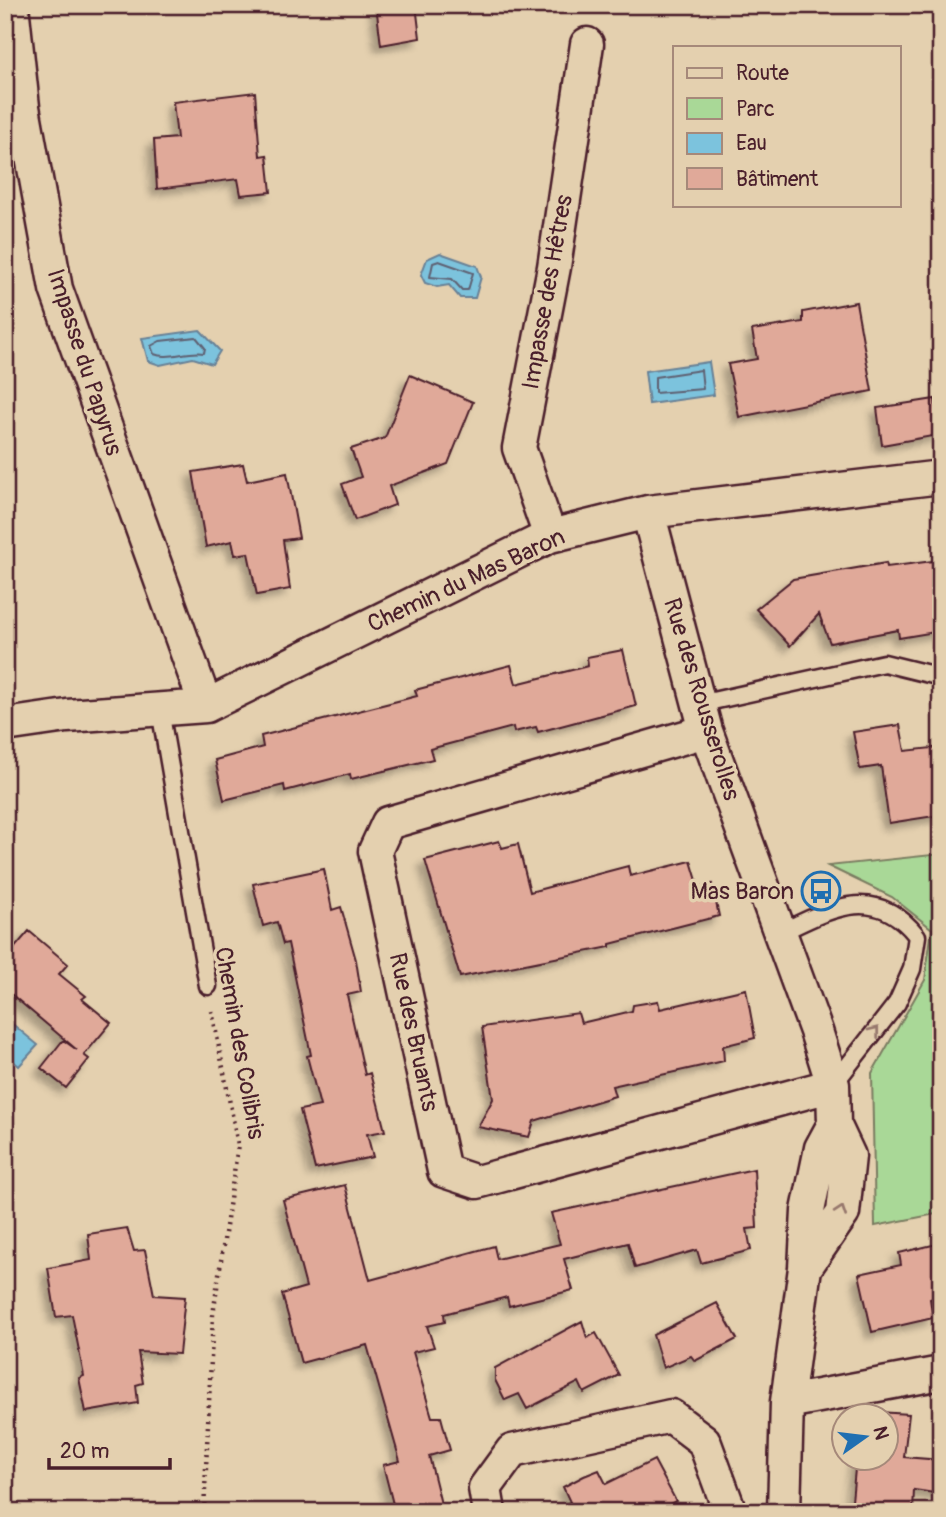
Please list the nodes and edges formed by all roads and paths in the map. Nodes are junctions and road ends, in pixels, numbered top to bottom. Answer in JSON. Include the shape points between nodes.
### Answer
{"nodes":[{"id":1,"x":12,"y":5,"type":"edge"},
{"id":2,"x":587,"y":44,"type":"dead end"},
{"id":3,"x":941,"y":477,"type":"edge"},
{"id":4,"x":648,"y":512,"type":"junction"},
{"id":5,"x":550,"y":536,"type":"junction"},
{"id":6,"x":941,"y":677,"type":"edge"},
{"id":7,"x":206,"y":706,"type":"junction"},
{"id":8,"x":160,"y":710,"type":"junction"},
{"id":9,"x":703,"y":718,"type":"junction"},
{"id":10,"x":5,"y":725,"type":"edge"},
{"id":11,"x":780,"y":933,"type":"junction"},
{"id":12,"x":208,"y":986,"type":"joint"},
{"id":13,"x":833,"y":1085,"type":"junction"},
{"id":14,"x":941,"y":1373,"type":"edge"},
{"id":15,"x":787,"y":1402,"type":"junction"},
{"id":16,"x":204,"y":1512,"type":"edge"},
{"id":17,"x":489,"y":1512,"type":"edge"},
{"id":18,"x":730,"y":1512,"type":"edge"},
{"id":19,"x":784,"y":1512,"type":"edge"}],
"edges":[{"from":1,"to":7,"type":"street","name":"Impasse du Papyrus","via":[[23,107],[56,289]]},
{"from":2,"to":5,"type":"street","name":"Impasse des Hêtres","via":[[554,267],[519,448]]},
{"from":3,"to":4,"type":"street","name":"Chemin du Mas Baron"},
{"from":4,"to":5,"type":"street","name":"Chemin du Mas Baron"},
{"from":4,"to":9,"type":"street","name":"Rue des Rousserolles"},
{"from":5,"to":7,"type":"street","name":"Chemin du Mas Baron"},
{"from":6,"to":9,"type":"lane","via":[[884,663]]},
{"from":7,"to":8,"type":"street","name":"Chemin du Mas Baron"},
{"from":8,"to":10,"type":"street","name":"Chemin du Mas Baron"},
{"from":8,"to":12,"type":"lane","name":"Chemin des Colibris"},
{"from":9,"to":11,"type":"street","name":"Rue des Rousserolles"},
{"from":9,"to":13,"type":"street","name":"Rue des Bruants","via":[[388,823],[375,851],[444,1171],[477,1182]]},
{"from":11,"to":13,"type":"street","name":"Rue des Rousserolles"},
{"from":13,"to":11,"type":"lane","one_way":true,"via":[[897,1003],[912,969],[917,936],[901,916],[871,905],[835,907]]},
{"from":12,"to":16,"type":"path","name":"Chemin des Colibris","via":[[238,1145],[213,1315]]},
{"from":13,"to":15,"type":"street","name":"Rue des Rousserolles","via":[[834,1124],[849,1156],[843,1213],[805,1268]]},
{"from":14,"to":15,"type":"street"},
{"from":15,"to":19,"type":"street","name":"Rue des Rousserolles"},
{"from":17,"to":18,"type":"street","via":[[485,1488],[512,1451],[671,1416],[704,1441]]}]}
